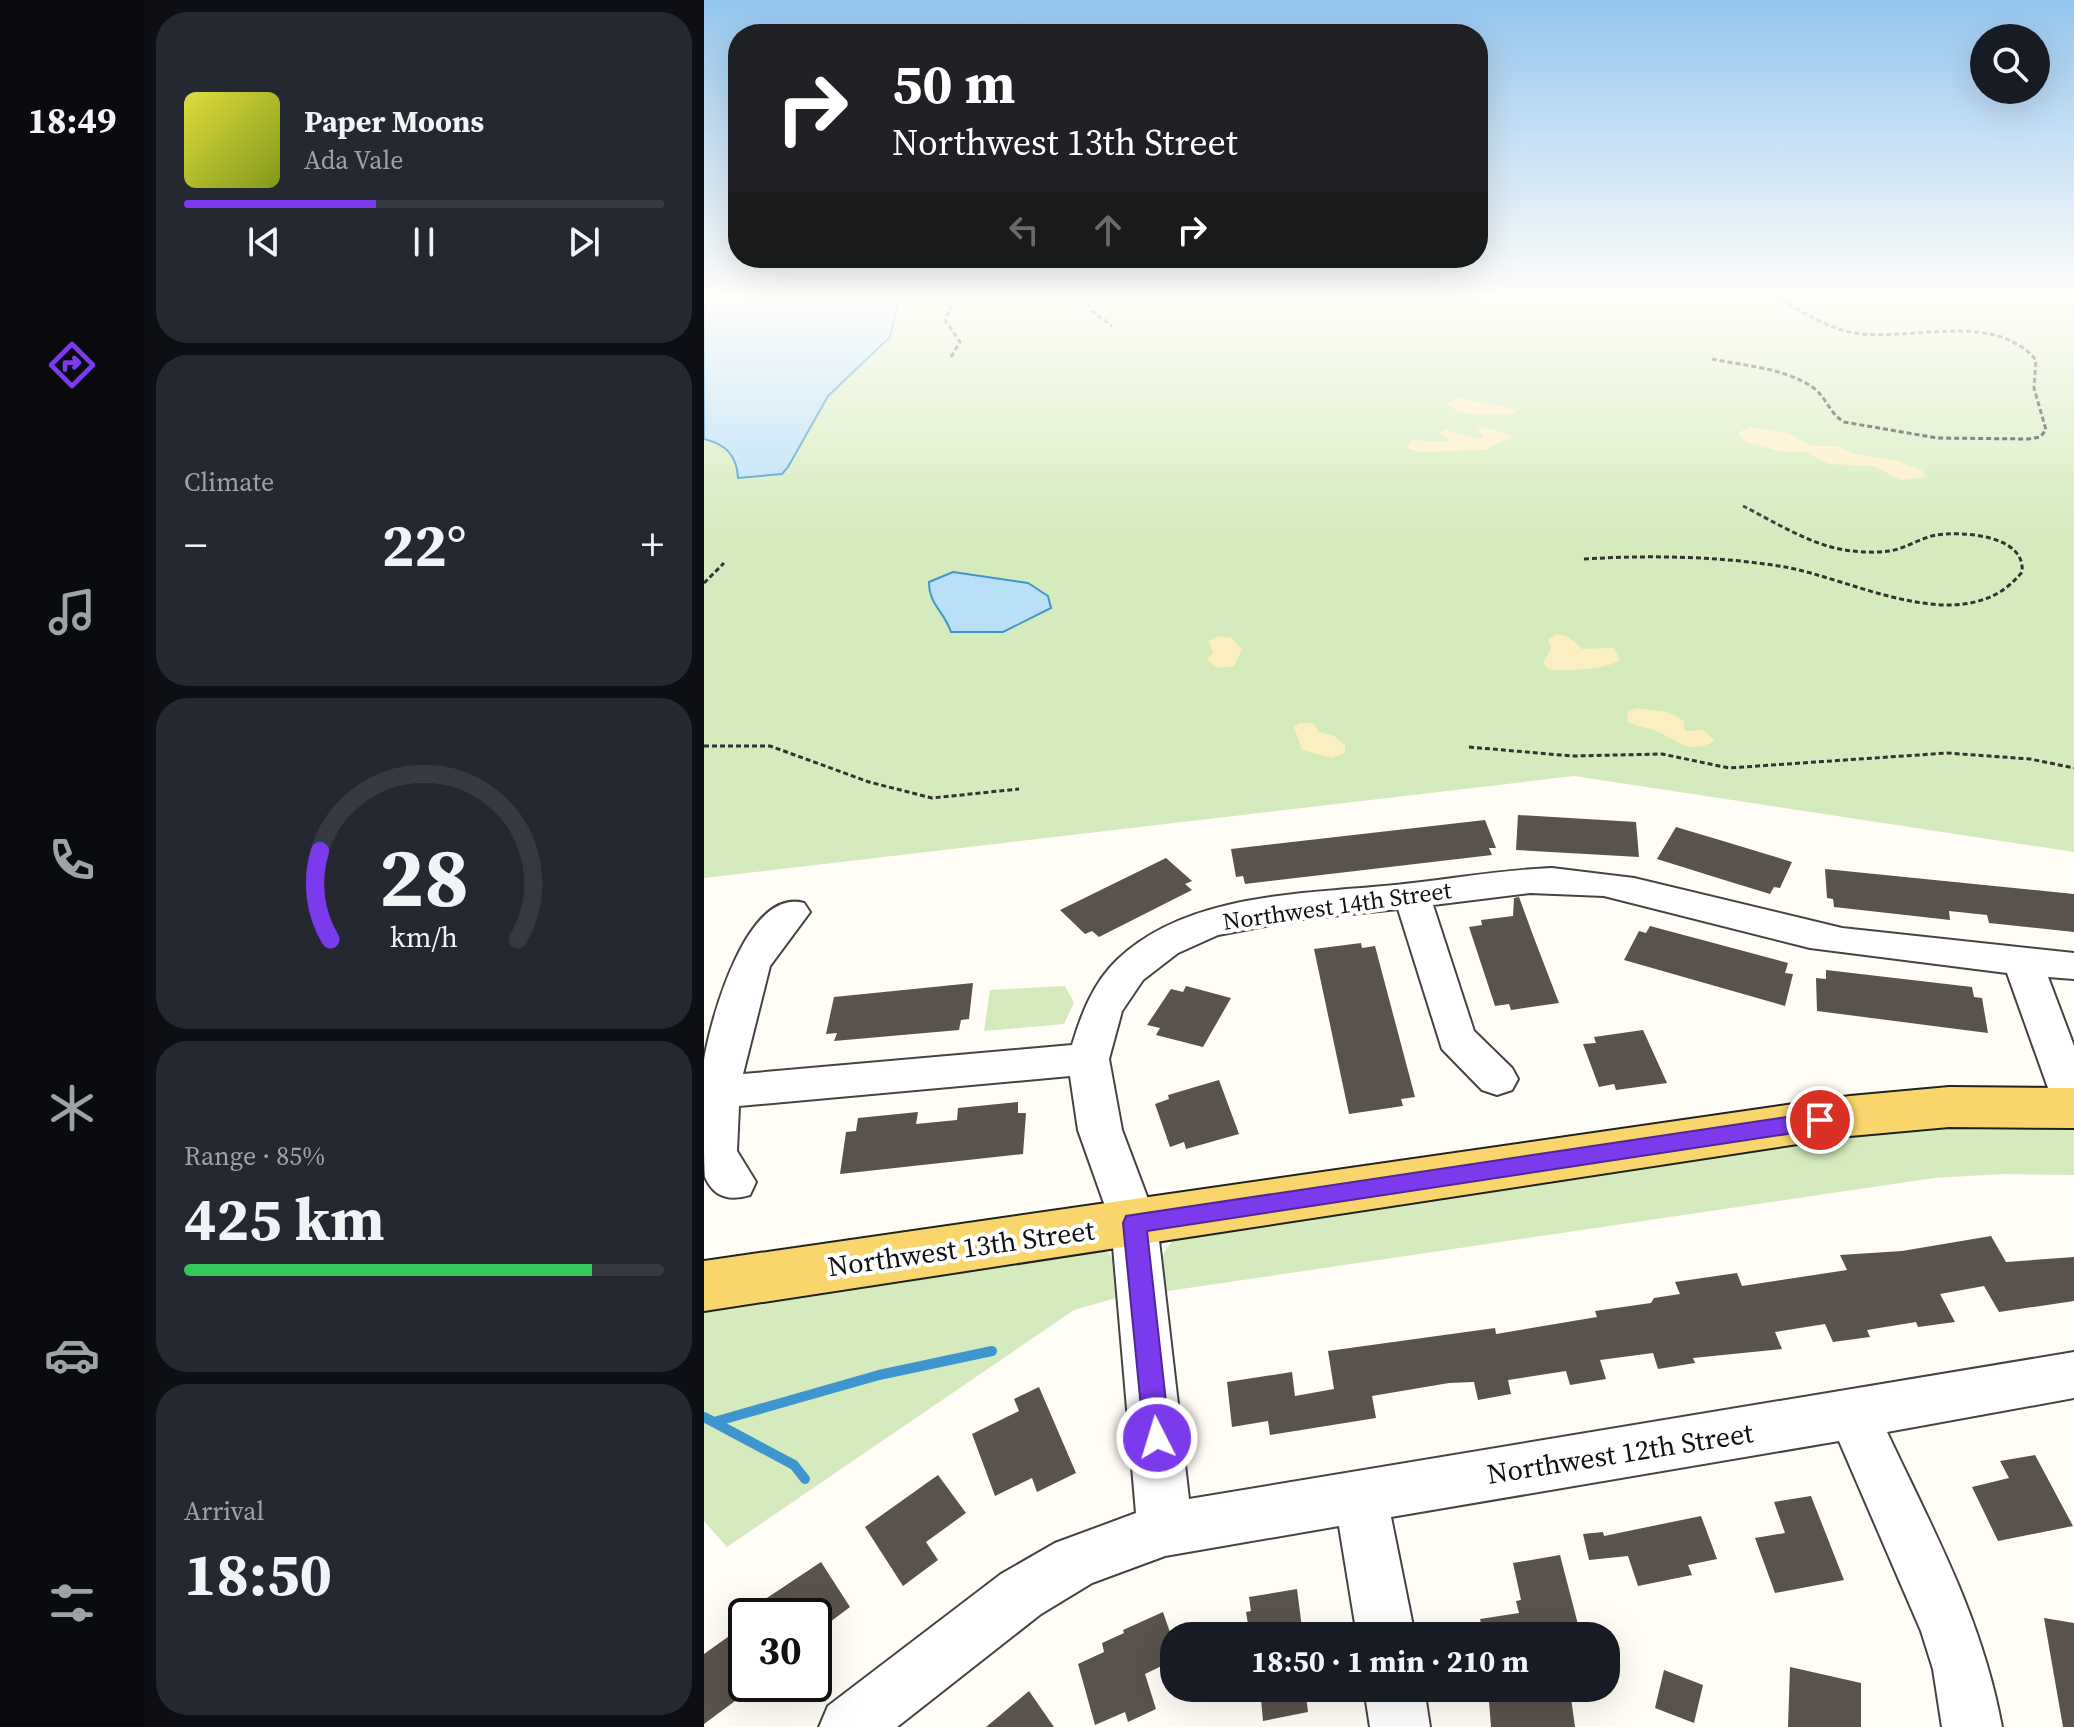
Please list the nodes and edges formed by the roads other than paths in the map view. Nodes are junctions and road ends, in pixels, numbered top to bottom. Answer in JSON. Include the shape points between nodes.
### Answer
{"nodes":[{"id":1,"x":1412,"y":896,"type":"junction"},
{"id":2,"x":791,"y":912,"type":"dead end"},
{"id":3,"x":2022,"y":960,"type":"junction"},
{"id":4,"x":2074,"y":966,"type":"edge"},
{"id":5,"x":1088,"y":1059,"type":"junction"},
{"id":6,"x":1497,"y":1079,"type":"dead end"},
{"id":7,"x":719,"y":1092,"type":"junction"},
{"id":8,"x":2074,"y":1105,"type":"edge"},
{"id":9,"x":734,"y":1182,"type":"dead end"},
{"id":10,"x":1134,"y":1223,"type":"junction"},
{"id":11,"x":704,"y":1286,"type":"edge"},
{"id":12,"x":2074,"y":1375,"type":"edge"},
{"id":13,"x":1853,"y":1415,"type":"junction"},
{"id":14,"x":1360,"y":1494,"type":"junction"},
{"id":15,"x":1165,"y":1529,"type":"junction"},
{"id":16,"x":1383,"y":1622,"type":"edge"},
{"id":17,"x":1396,"y":1702,"type":"edge"},
{"id":18,"x":849,"y":1727,"type":"edge"},
{"id":19,"x":1400,"y":1727,"type":"edge"},
{"id":20,"x":1972,"y":1727,"type":"edge"}],
"edges":[{"from":1,"to":3,"type":"street","name":"Northwest 14th Street","via":[[1516,882],[1606,884],[1813,935]]},
{"from":1,"to":5,"type":"street","name":"Northwest 14th Street","via":[[1275,911],[1175,935],[1130,965],[1108,991],[1093,1025]]},
{"from":1,"to":6,"type":"street","via":[[1456,1038]]},
{"from":2,"to":7,"type":"street","via":[[764,940],[749,969]]},
{"from":3,"to":4,"type":"street","name":"Northwest 14th Street"},
{"from":3,"to":8,"type":"street"},
{"from":5,"to":7,"type":"street"},
{"from":5,"to":10,"type":"street","via":[[1100,1130]]},
{"from":7,"to":9,"type":"street","via":[[713,1124],[716,1155]]},
{"from":8,"to":10,"type":"main road","name":"Northwest 13th Street","via":[[1949,1107],[1850,1116]]},
{"from":10,"to":11,"type":"main road","name":"Northwest 13th Street"},
{"from":10,"to":15,"type":"street"},
{"from":12,"to":13,"type":"street","name":"Northwest 12th Street"},
{"from":13,"to":14,"type":"street","name":"Northwest 12th Street"},
{"from":13,"to":20,"type":"street","via":[[1949,1628]]},
{"from":14,"to":15,"type":"street","name":"Northwest 12th Street"},
{"from":14,"to":16,"type":"street"},
{"from":15,"to":18,"type":"street","name":"Northwest 12th Street","via":[[1075,1562],[1021,1594]]},
{"from":17,"to":19,"type":"street"}]}
